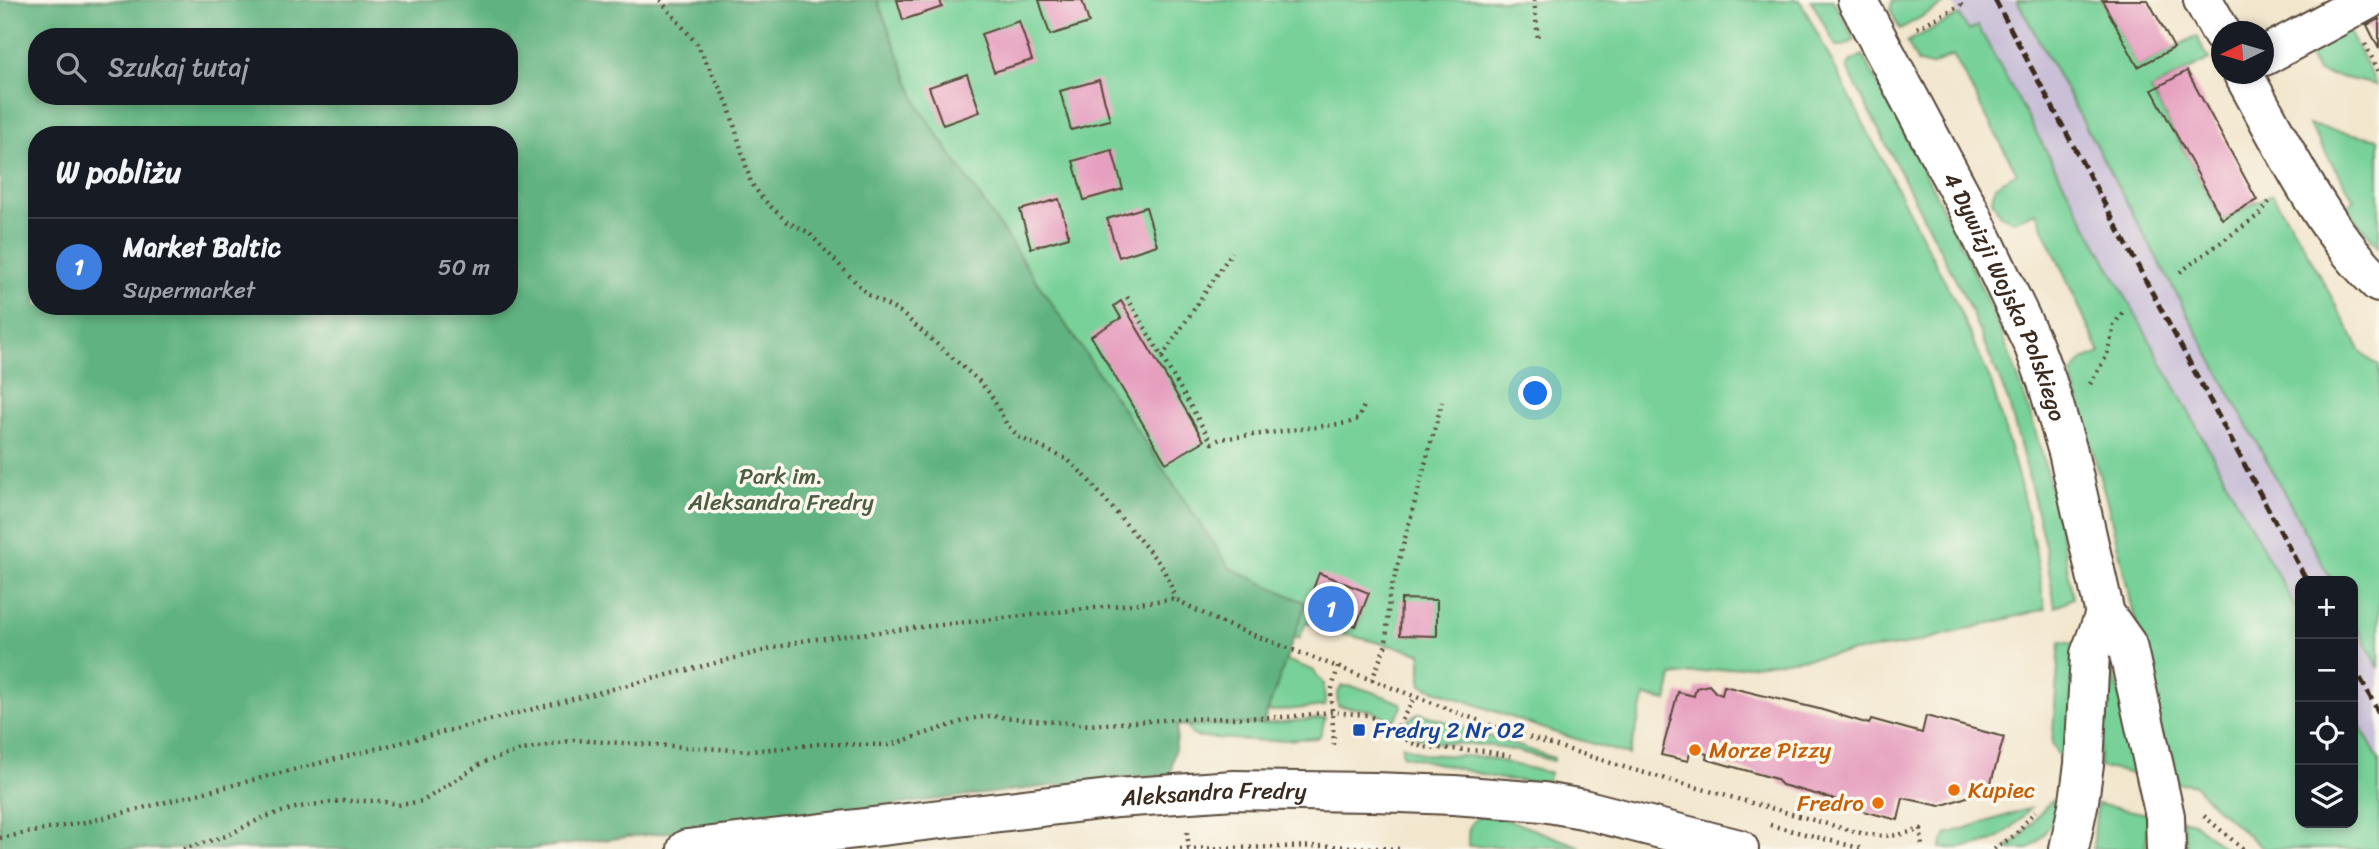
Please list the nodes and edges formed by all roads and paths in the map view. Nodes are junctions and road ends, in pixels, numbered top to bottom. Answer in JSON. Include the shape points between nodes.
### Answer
{"nodes":[{"id":1,"x":660,"y":0,"type":"edge"},
{"id":2,"x":1534,"y":0,"type":"edge"},
{"id":3,"x":1857,"y":0,"type":"edge"},
{"id":4,"x":1959,"y":0,"type":"edge"},
{"id":5,"x":2203,"y":0,"type":"edge"},
{"id":6,"x":2368,"y":0,"type":"edge"},
{"id":7,"x":2214,"y":21,"type":"edge"},
{"id":8,"x":1913,"y":30,"type":"dead end"},
{"id":9,"x":1538,"y":39,"type":"dead end"},
{"id":10,"x":2274,"y":51,"type":"edge"},
{"id":11,"x":2249,"y":84,"type":"edge"},
{"id":12,"x":2272,"y":198,"type":"dead end"},
{"id":13,"x":1232,"y":252,"type":"dead end"},
{"id":14,"x":2180,"y":272,"type":"dead end"},
{"id":15,"x":2379,"y":283,"type":"edge"},
{"id":16,"x":1127,"y":297,"type":"dead end"},
{"id":17,"x":1162,"y":357,"type":"junction"},
{"id":18,"x":1442,"y":402,"type":"dead end"},
{"id":19,"x":1364,"y":406,"type":"dead end"},
{"id":20,"x":1175,"y":600,"type":"junction"},
{"id":21,"x":2105,"y":614,"type":"junction"},
{"id":22,"x":1338,"y":667,"type":"junction"},
{"id":23,"x":1372,"y":680,"type":"junction"},
{"id":24,"x":1415,"y":697,"type":"junction"},
{"id":25,"x":1332,"y":712,"type":"junction"},
{"id":26,"x":1398,"y":726,"type":"dead end"},
{"id":27,"x":1334,"y":746,"type":"dead end"},
{"id":28,"x":1525,"y":760,"type":"dead end"},
{"id":29,"x":2079,"y":801,"type":"junction"},
{"id":30,"x":2040,"y":804,"type":"dead end"},
{"id":31,"x":2172,"y":832,"type":"edge"},
{"id":32,"x":0,"y":838,"type":"edge"},
{"id":33,"x":183,"y":849,"type":"edge"},
{"id":34,"x":687,"y":849,"type":"edge"},
{"id":35,"x":1180,"y":849,"type":"edge"},
{"id":36,"x":1401,"y":849,"type":"edge"},
{"id":37,"x":1739,"y":849,"type":"edge"},
{"id":38,"x":1922,"y":849,"type":"edge"},
{"id":39,"x":1994,"y":849,"type":"edge"},
{"id":40,"x":2053,"y":849,"type":"edge"},
{"id":41,"x":2069,"y":849,"type":"edge"},
{"id":42,"x":2244,"y":849,"type":"edge"}],
"edges":[{"from":1,"to":20,"type":"path","via":[[697,44],[728,104],[751,183],[763,199],[787,222],[808,232],[867,294],[900,312],[979,380],[1019,437],[1076,467],[1161,565]]},
{"from":2,"to":9,"type":"path"},
{"from":3,"to":21,"type":"street","name":"4 Dywizji Wojska Polskiego","via":[[1969,210],[2033,344],[2068,452]]},
{"from":4,"to":8,"type":"path","via":[[1961,5]]},
{"from":5,"to":7,"type":"street"},
{"from":6,"to":10,"type":"street"},
{"from":11,"to":15,"type":"street","via":[[2318,207]]},
{"from":12,"to":14,"type":"path","via":[[2260,214]]},
{"from":13,"to":17,"type":"path"},
{"from":16,"to":17,"type":"path"},
{"from":17,"to":19,"type":"path","via":[[1212,443],[1348,423],[1358,419]]},
{"from":18,"to":23,"type":"path","via":[[1389,597],[1386,644]]},
{"from":20,"to":22,"type":"path"},
{"from":20,"to":32,"type":"path","via":[[806,640],[91,821]]},
{"from":21,"to":29,"type":"street","via":[[2090,654]]},
{"from":21,"to":31,"type":"street","name":"4 Dywizji Wojska Polskiego","via":[[2127,645]]},
{"from":22,"to":23,"type":"path"},
{"from":22,"to":25,"type":"path","via":[[1331,692]]},
{"from":23,"to":24,"type":"path"},
{"from":24,"to":26,"type":"path"},
{"from":24,"to":38,"type":"path","via":[[1627,768],[1856,832],[1894,837],[1921,829]]},
{"from":25,"to":27,"type":"path"},
{"from":25,"to":28,"type":"path","via":[[1367,715],[1423,747],[1484,751]]},
{"from":25,"to":33,"type":"path","via":[[1090,725],[990,716],[890,745],[820,744],[752,751],[574,740],[482,763],[423,801],[398,805],[339,801],[299,807]]},
{"from":29,"to":40,"type":"street"},
{"from":29,"to":41,"type":"street"},
{"from":30,"to":39,"type":"path","via":[[2016,834]]},
{"from":31,"to":42,"type":"path"},
{"from":34,"to":37,"type":"street","name":"Aleksandra Fredry","via":[[1116,798],[1234,790],[1454,795],[1543,802],[1584,808]]},
{"from":35,"to":36,"type":"path"}]}
